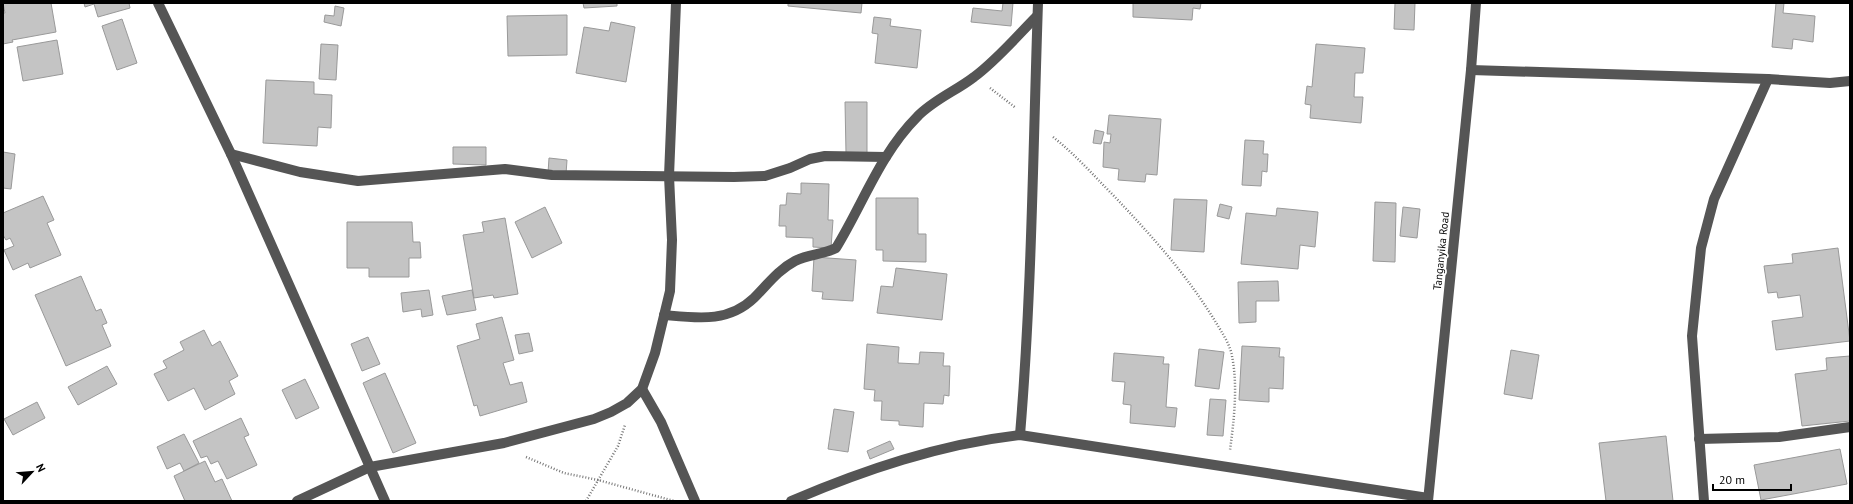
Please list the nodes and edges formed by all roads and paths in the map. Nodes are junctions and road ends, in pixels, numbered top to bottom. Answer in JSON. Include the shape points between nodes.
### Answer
{"nodes":[{"id":1,"x":158,"y":3,"type":"edge"},
{"id":2,"x":676,"y":3,"type":"edge"},
{"id":3,"x":1038,"y":3,"type":"edge"},
{"id":4,"x":1476,"y":3,"type":"edge"},
{"id":5,"x":1037,"y":16,"type":"junction"},
{"id":6,"x":1471,"y":70,"type":"junction"},
{"id":7,"x":974,"y":77,"type":"junction"},
{"id":8,"x":1768,"y":79,"type":"junction"},
{"id":9,"x":1850,"y":81,"type":"edge"},
{"id":10,"x":1036,"y":124,"type":"junction"},
{"id":11,"x":231,"y":154,"type":"junction"},
{"id":12,"x":886,"y":157,"type":"junction"},
{"id":13,"x":669,"y":176,"type":"junction"},
{"id":14,"x":664,"y":315,"type":"junction"},
{"id":15,"x":642,"y":389,"type":"junction"},
{"id":16,"x":627,"y":403,"type":"junction"},
{"id":17,"x":1850,"y":428,"type":"edge"},
{"id":18,"x":1020,"y":435,"type":"junction"},
{"id":19,"x":1699,"y":439,"type":"junction"},
{"id":20,"x":504,"y":443,"type":"junction"},
{"id":21,"x":370,"y":467,"type":"junction"},
{"id":22,"x":1228,"y":468,"type":"junction"},
{"id":23,"x":598,"y":480,"type":"junction"},
{"id":24,"x":1428,"y":500,"type":"edge"},
{"id":25,"x":297,"y":501,"type":"edge"},
{"id":26,"x":385,"y":501,"type":"edge"},
{"id":27,"x":586,"y":501,"type":"edge"},
{"id":28,"x":674,"y":501,"type":"edge"},
{"id":29,"x":695,"y":501,"type":"edge"},
{"id":30,"x":791,"y":501,"type":"edge"},
{"id":31,"x":1704,"y":501,"type":"edge"}],
"edges":[{"from":1,"to":11,"type":"street"},
{"from":2,"to":13,"type":"street"},
{"from":3,"to":5,"type":"street"},
{"from":4,"to":6,"type":"street","name":"Tanganyika Road"},
{"from":5,"to":7,"type":"street"},
{"from":5,"to":10,"type":"street"},
{"from":6,"to":8,"type":"street"},
{"from":6,"to":24,"type":"street","name":"Tanganyika Road"},
{"from":7,"to":10,"type":"path"},
{"from":7,"to":12,"type":"street","via":[[918,116],[897,139]]},
{"from":8,"to":9,"type":"street","via":[[1830,83]]},
{"from":8,"to":19,"type":"street","via":[[1714,199],[1701,248],[1692,336]]},
{"from":10,"to":18,"type":"street","via":[[1027,355]]},
{"from":10,"to":22,"type":"path","via":[[1069,150],[1146,230],[1197,291],[1224,336],[1232,355],[1234,385],[1234,422]]},
{"from":11,"to":13,"type":"street","via":[[300,172],[358,181],[505,169],[552,175]]},
{"from":11,"to":21,"type":"street"},
{"from":12,"to":13,"type":"street","via":[[810,158],[765,176]]},
{"from":12,"to":14,"type":"street","via":[[836,248],[795,261],[772,278],[753,298],[731,313],[710,318]]},
{"from":13,"to":14,"type":"street","via":[[672,240],[670,292]]},
{"from":14,"to":15,"type":"street","via":[[655,353]]},
{"from":15,"to":16,"type":"street"},
{"from":15,"to":29,"type":"street","via":[[661,422]]},
{"from":16,"to":20,"type":"street","via":[[594,419]]},
{"from":16,"to":23,"type":"path","via":[[626,423],[618,446]]},
{"from":17,"to":19,"type":"street","via":[[1779,437]]},
{"from":18,"to":22,"type":"street"},
{"from":18,"to":30,"type":"street","via":[[991,438],[895,461],[840,480]]},
{"from":19,"to":31,"type":"street"},
{"from":20,"to":21,"type":"street"},
{"from":20,"to":23,"type":"path","via":[[527,458],[564,473]]},
{"from":21,"to":25,"type":"street"},
{"from":21,"to":26,"type":"street"},
{"from":22,"to":24,"type":"street"},
{"from":23,"to":27,"type":"path"},
{"from":23,"to":28,"type":"path"}]}
